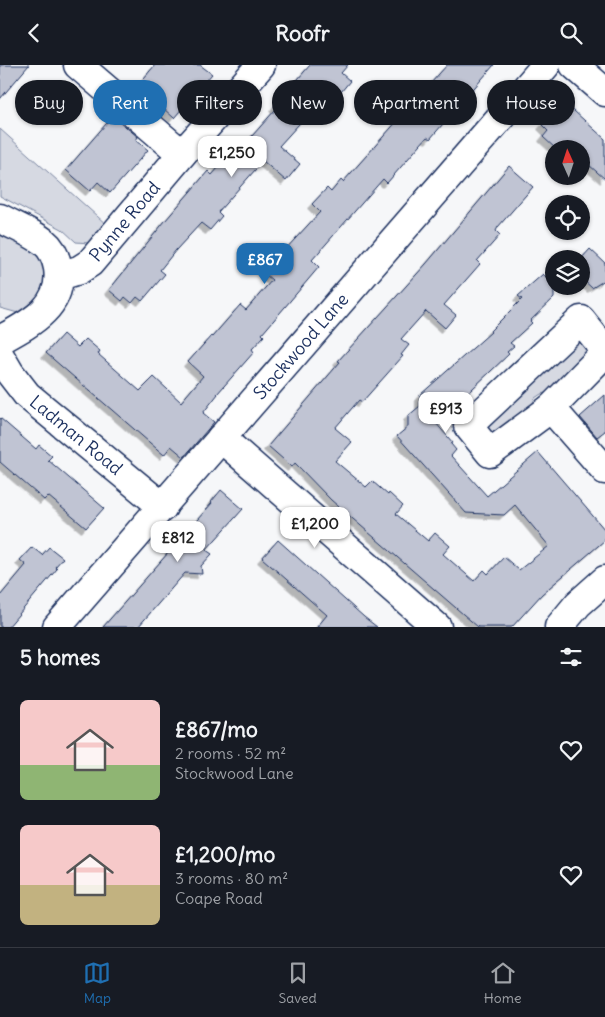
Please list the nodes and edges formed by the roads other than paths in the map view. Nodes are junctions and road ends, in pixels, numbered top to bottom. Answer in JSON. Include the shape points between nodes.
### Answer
{"nodes":[{"id":1,"x":78,"y":65,"type":"edge"},
{"id":2,"x":261,"y":65,"type":"edge"},
{"id":3,"x":546,"y":65,"type":"edge"},
{"id":4,"x":574,"y":65,"type":"edge"},
{"id":5,"x":605,"y":92,"type":"edge"},
{"id":6,"x":182,"y":155,"type":"junction"},
{"id":7,"x":0,"y":218,"type":"edge"},
{"id":8,"x":59,"y":276,"type":"junction"},
{"id":9,"x":0,"y":340,"type":"edge"},
{"id":10,"x":605,"y":351,"type":"edge"},
{"id":11,"x":0,"y":355,"type":"edge"},
{"id":12,"x":551,"y":408,"type":"junction"},
{"id":13,"x":221,"y":438,"type":"junction"},
{"id":14,"x":605,"y":470,"type":"edge"},
{"id":15,"x":163,"y":507,"type":"junction"},
{"id":16,"x":605,"y":581,"type":"edge"},
{"id":17,"x":57,"y":627,"type":"edge"},
{"id":18,"x":437,"y":627,"type":"edge"},
{"id":19,"x":559,"y":627,"type":"edge"}],
"edges":[{"from":1,"to":6,"type":"street"},
{"from":2,"to":6,"type":"street","name":"Pynne Road"},
{"from":3,"to":13,"type":"street","name":"Stockwood Lane"},
{"from":4,"to":5,"type":"street"},
{"from":6,"to":8,"type":"street","name":"Pynne Road","via":[[90,263]]},
{"from":7,"to":8,"type":"street","via":[[44,242],[56,257]]},
{"from":8,"to":9,"type":"street","via":[[56,293],[46,310]]},
{"from":10,"to":12,"type":"street"},
{"from":10,"to":12,"type":"street","via":[[581,320],[468,426],[490,453]]},
{"from":11,"to":15,"type":"street","name":"Ladman Road","via":[[27,395]]},
{"from":12,"to":14,"type":"street"},
{"from":13,"to":15,"type":"street","name":"Stockwood Lane"},
{"from":13,"to":18,"type":"street"},
{"from":15,"to":17,"type":"street","name":"Stockwood Lane"},
{"from":16,"to":19,"type":"street","via":[[578,604]]}]}
